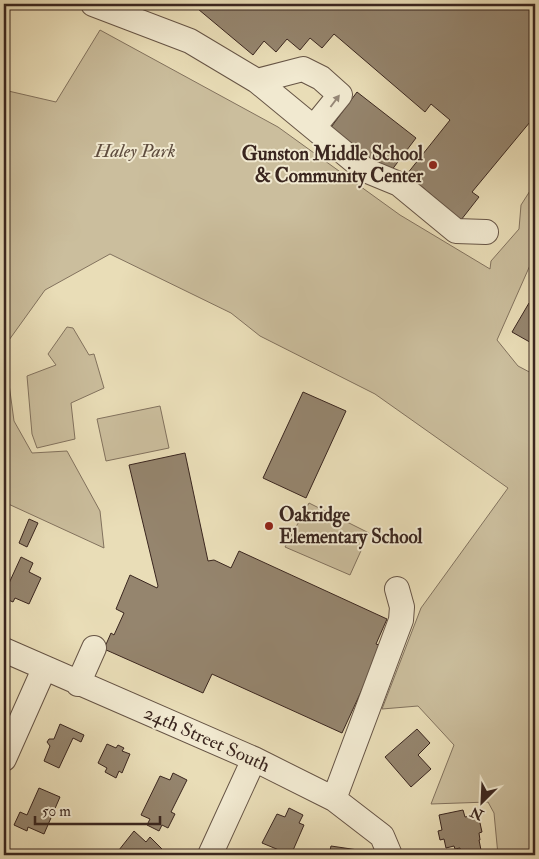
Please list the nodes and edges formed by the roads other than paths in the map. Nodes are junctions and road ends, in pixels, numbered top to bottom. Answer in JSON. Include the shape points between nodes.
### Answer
{"nodes":[{"id":1,"x":93,"y":4,"type":"edge"},
{"id":2,"x":257,"y":81,"type":"junction"},
{"id":3,"x":314,"y":127,"type":"junction"},
{"id":4,"x":486,"y":232,"type":"dead end"},
{"id":5,"x":397,"y":588,"type":"dead end"},
{"id":6,"x":94,"y":648,"type":"dead end"},
{"id":7,"x":4,"y":650,"type":"edge"},
{"id":8,"x":44,"y":668,"type":"junction"},
{"id":9,"x":78,"y":684,"type":"junction"},
{"id":10,"x":4,"y":758,"type":"edge"},
{"id":11,"x":254,"y":759,"type":"junction"},
{"id":12,"x":334,"y":799,"type":"junction"},
{"id":13,"x":210,"y":855,"type":"edge"},
{"id":14,"x":390,"y":855,"type":"edge"}],
"edges":[{"from":1,"to":2,"type":"street","via":[[190,40]]},
{"from":2,"to":3,"type":"street"},
{"from":3,"to":2,"type":"street","one_way":true,"via":[[340,95],[321,78],[303,69]]},
{"from":3,"to":4,"type":"street","via":[[365,170],[399,184],[456,231]]},
{"from":5,"to":12,"type":"street","via":[[402,607],[401,620]]},
{"from":6,"to":9,"type":"street"},
{"from":7,"to":8,"type":"street","name":"24th Street South"},
{"from":8,"to":9,"type":"street","name":"24th Street South"},
{"from":8,"to":10,"type":"street"},
{"from":9,"to":11,"type":"street","name":"24th Street South"},
{"from":11,"to":12,"type":"street","name":"24th Street South"},
{"from":11,"to":13,"type":"street"},
{"from":12,"to":14,"type":"street","name":"24th Street South","via":[[382,836]]}]}
